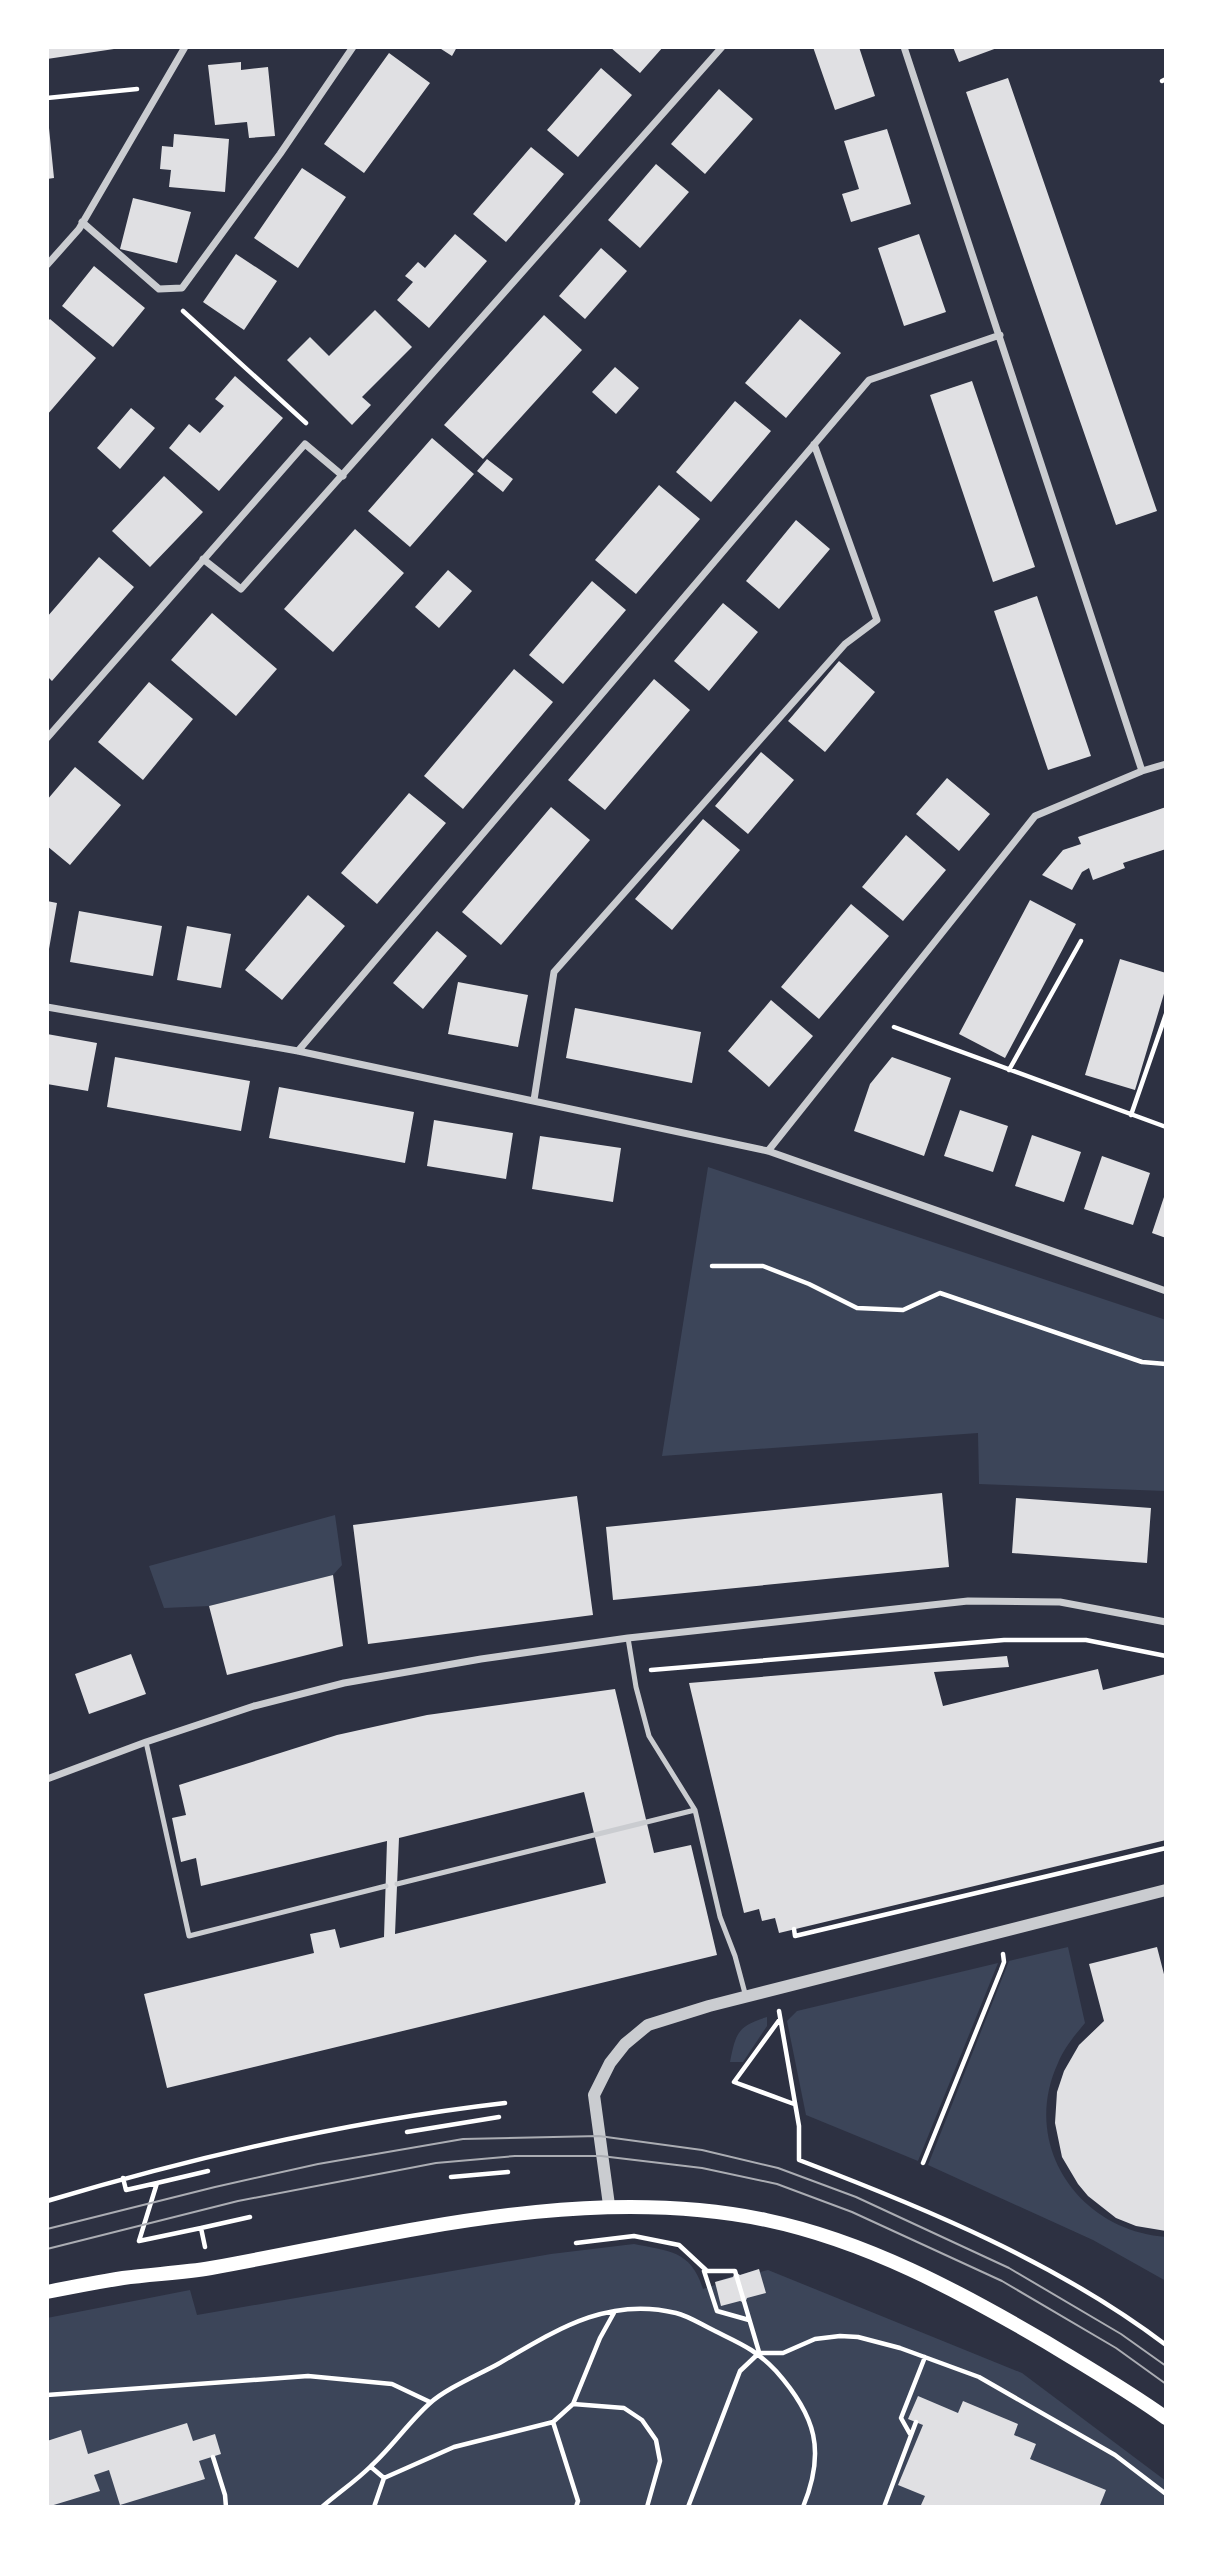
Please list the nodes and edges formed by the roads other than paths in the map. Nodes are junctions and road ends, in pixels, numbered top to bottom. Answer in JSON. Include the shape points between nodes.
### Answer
{"nodes":[{"id":1,"x":185,"y":47,"type":"edge"},
{"id":2,"x":353,"y":47,"type":"edge"},
{"id":3,"x":722,"y":47,"type":"edge"},
{"id":4,"x":904,"y":47,"type":"edge"},
{"id":5,"x":82,"y":222,"type":"junction"},
{"id":6,"x":47,"y":265,"type":"edge"},
{"id":7,"x":1000,"y":335,"type":"junction"},
{"id":8,"x":814,"y":444,"type":"junction"},
{"id":9,"x":342,"y":476,"type":"junction"},
{"id":10,"x":203,"y":559,"type":"junction"},
{"id":11,"x":47,"y":738,"type":"edge"},
{"id":12,"x":1166,"y":764,"type":"edge"},
{"id":13,"x":1142,"y":771,"type":"junction"},
{"id":14,"x":47,"y":1007,"type":"edge"},
{"id":15,"x":298,"y":1051,"type":"junction"},
{"id":16,"x":534,"y":1100,"type":"junction"},
{"id":17,"x":768,"y":1151,"type":"junction"},
{"id":18,"x":1166,"y":1291,"type":"edge"},
{"id":19,"x":1166,"y":1622,"type":"edge"},
{"id":20,"x":628,"y":1637,"type":"junction"},
{"id":21,"x":146,"y":1742,"type":"junction"},
{"id":22,"x":47,"y":1779,"type":"edge"},
{"id":23,"x":695,"y":1810,"type":"junction"},
{"id":24,"x":397,"y":1884,"type":"dead end"},
{"id":25,"x":386,"y":1886,"type":"dead end"},
{"id":26,"x":1166,"y":1890,"type":"edge"},
{"id":27,"x":746,"y":1997,"type":"junction"},
{"id":28,"x":609,"y":2206,"type":"junction"},
{"id":29,"x":47,"y":2292,"type":"edge"},
{"id":30,"x":1166,"y":2418,"type":"edge"}],
"edges":[{"from":1,"to":5,"type":"street"},
{"from":2,"to":5,"type":"street","via":[[183,288],[159,289]]},
{"from":3,"to":9,"type":"street"},
{"from":4,"to":7,"type":"street"},
{"from":5,"to":6,"type":"street"},
{"from":7,"to":8,"type":"street","via":[[869,380]]},
{"from":7,"to":13,"type":"street"},
{"from":8,"to":15,"type":"street"},
{"from":8,"to":16,"type":"street","via":[[877,620],[845,644],[554,972]]},
{"from":9,"to":10,"type":"street","via":[[241,589]]},
{"from":9,"to":10,"type":"street","via":[[304,444]]},
{"from":10,"to":11,"type":"street"},
{"from":12,"to":13,"type":"street"},
{"from":13,"to":17,"type":"street","via":[[1035,816]]},
{"from":14,"to":15,"type":"street"},
{"from":15,"to":16,"type":"street"},
{"from":16,"to":17,"type":"street"},
{"from":17,"to":18,"type":"street"},
{"from":19,"to":20,"type":"street","via":[[1060,1602],[968,1601]]},
{"from":20,"to":21,"type":"street","via":[[344,1683],[254,1706]]},
{"from":20,"to":23,"type":"lane","via":[[649,1736]]},
{"from":21,"to":22,"type":"street"},
{"from":21,"to":25,"type":"lane","via":[[189,1936]]},
{"from":23,"to":24,"type":"lane"},
{"from":23,"to":27,"type":"lane","via":[[720,1917]]},
{"from":26,"to":27,"type":"street"},
{"from":27,"to":28,"type":"street","via":[[648,2025],[610,2063],[594,2095]]},
{"from":28,"to":29,"type":"main road","via":[[387,2233],[208,2268]]},
{"from":28,"to":30,"type":"main road","via":[[710,2211],[839,2239],[984,2306],[1126,2389]]}]}
